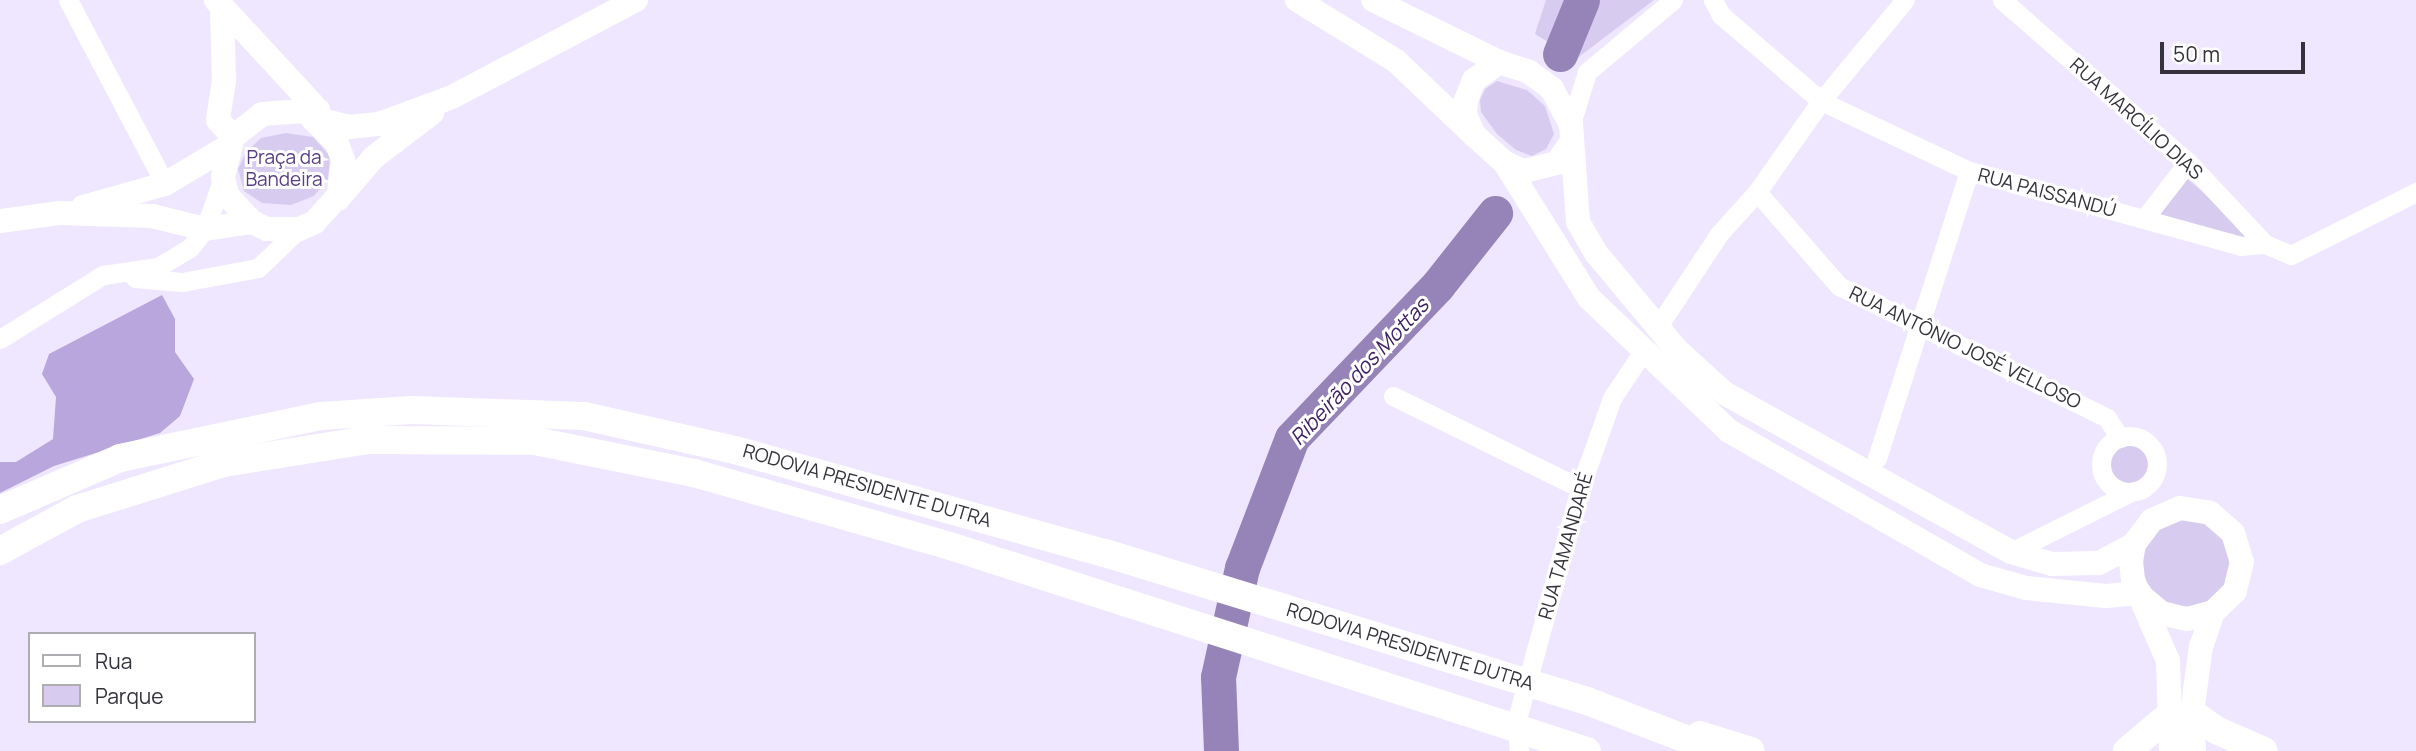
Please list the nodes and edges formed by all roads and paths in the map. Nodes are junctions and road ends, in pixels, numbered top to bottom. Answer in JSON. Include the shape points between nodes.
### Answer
{"nodes":[{"id":1,"x":68,"y":0,"type":"edge"},
{"id":2,"x":636,"y":0,"type":"edge"},
{"id":3,"x":1297,"y":0,"type":"edge"},
{"id":4,"x":1373,"y":0,"type":"edge"},
{"id":5,"x":1673,"y":0,"type":"edge"},
{"id":6,"x":1713,"y":0,"type":"edge"},
{"id":7,"x":1905,"y":0,"type":"edge"},
{"id":8,"x":2002,"y":0,"type":"edge"},
{"id":9,"x":219,"y":6,"type":"edge"},
{"id":10,"x":1499,"y":62,"type":"junction"},
{"id":11,"x":452,"y":97,"type":"junction"},
{"id":12,"x":1821,"y":101,"type":"junction"},
{"id":13,"x":315,"y":114,"type":"junction"},
{"id":14,"x":1572,"y":133,"type":"junction"},
{"id":15,"x":1474,"y":135,"type":"junction"},
{"id":16,"x":230,"y":142,"type":"junction"},
{"id":17,"x":2188,"y":162,"type":"junction"},
{"id":18,"x":1505,"y":163,"type":"junction"},
{"id":19,"x":1969,"y":171,"type":"junction"},
{"id":20,"x":223,"y":177,"type":"junction"},
{"id":21,"x":165,"y":184,"type":"junction"},
{"id":22,"x":1757,"y":192,"type":"junction"},
{"id":23,"x":2416,"y":192,"type":"edge"},
{"id":24,"x":329,"y":210,"type":"junction"},
{"id":25,"x":60,"y":213,"type":"junction"},
{"id":26,"x":2144,"y":219,"type":"junction"},
{"id":27,"x":0,"y":221,"type":"edge"},
{"id":28,"x":252,"y":222,"type":"junction"},
{"id":29,"x":205,"y":229,"type":"junction"},
{"id":30,"x":299,"y":229,"type":"junction"},
{"id":31,"x":2265,"y":244,"type":"junction"},
{"id":32,"x":103,"y":275,"type":"junction"},
{"id":33,"x":1920,"y":326,"type":"junction"},
{"id":34,"x":1657,"y":328,"type":"junction"},
{"id":35,"x":0,"y":339,"type":"edge"},
{"id":36,"x":1644,"y":350,"type":"junction"},
{"id":37,"x":1393,"y":396,"type":"dead end"},
{"id":38,"x":2120,"y":438,"type":"junction"},
{"id":39,"x":1877,"y":458,"type":"dead end"},
{"id":40,"x":1580,"y":488,"type":"junction"},
{"id":41,"x":2129,"y":492,"type":"junction"},
{"id":42,"x":0,"y":510,"type":"edge"},
{"id":43,"x":2134,"y":544,"type":"junction"},
{"id":44,"x":0,"y":551,"type":"edge"},
{"id":45,"x":2011,"y":552,"type":"junction"},
{"id":46,"x":2141,"y":595,"type":"junction"},
{"id":47,"x":2213,"y":612,"type":"junction"},
{"id":48,"x":1587,"y":701,"type":"junction"},
{"id":49,"x":2182,"y":713,"type":"junction"},
{"id":50,"x":1580,"y":749,"type":"edge"},
{"id":51,"x":1519,"y":751,"type":"edge"},
{"id":52,"x":1717,"y":751,"type":"edge"},
{"id":53,"x":1751,"y":751,"type":"edge"},
{"id":54,"x":2127,"y":751,"type":"edge"},
{"id":55,"x":2171,"y":751,"type":"edge"},
{"id":56,"x":2194,"y":751,"type":"edge"},
{"id":57,"x":2264,"y":751,"type":"edge"}],
"edges":[{"from":1,"to":21,"type":"street"},
{"from":2,"to":11,"type":"main road"},
{"from":3,"to":15,"type":"main road","via":[[1396,61]]},
{"from":4,"to":10,"type":"main road"},
{"from":5,"to":14,"type":"street","via":[[1587,72]]},
{"from":6,"to":12,"type":"street","name":"RUA PAISSANDÚ","via":[[1721,15]]},
{"from":7,"to":12,"type":"street"},
{"from":8,"to":17,"type":"street","name":"RUA MARCÍLIO DIAS"},
{"from":9,"to":13,"type":"main road"},
{"from":9,"to":16,"type":"main road","via":[[224,80],[218,120]]},
{"from":10,"to":14,"type":"main road","via":[[1529,72],[1552,89]]},
{"from":10,"to":15,"type":"main road","via":[[1474,80],[1466,100],[1465,114]]},
{"from":11,"to":13,"type":"main road","via":[[379,124],[349,127]]},
{"from":11,"to":24,"type":"main road","via":[[374,157]]},
{"from":12,"to":19,"type":"street","name":"RUA PAISSANDÚ"},
{"from":12,"to":22,"type":"street"},
{"from":13,"to":16,"type":"main road","via":[[262,114]]},
{"from":13,"to":24,"type":"main road","via":[[337,143],[343,160],[338,195]]},
{"from":14,"to":18,"type":"main road","via":[[1557,163],[1524,171]]},
{"from":14,"to":34,"type":"main road","via":[[1578,222],[1620,286]]},
{"from":15,"to":18,"type":"main road"},
{"from":16,"to":20,"type":"main road"},
{"from":16,"to":21,"type":"main road"},
{"from":17,"to":26,"type":"street"},
{"from":17,"to":31,"type":"street","name":"RUA MARCÍLIO DIAS"},
{"from":18,"to":36,"type":"main road","via":[[1589,298]]},
{"from":19,"to":26,"type":"street","name":"RUA PAISSANDÚ"},
{"from":19,"to":33,"type":"street"},
{"from":20,"to":28,"type":"main road","via":[[227,195]]},
{"from":20,"to":29,"type":"street"},
{"from":21,"to":25,"type":"main road"},
{"from":22,"to":33,"type":"street","name":"RUA ANTÔNIO JOSÉ VELLOSO","via":[[1839,286]]},
{"from":22,"to":34,"type":"street","via":[[1719,234]]},
{"from":23,"to":31,"type":"street","name":"RUA PAISSANDÚ","via":[[2291,255]]},
{"from":24,"to":30,"type":"main road"},
{"from":25,"to":27,"type":"main road"},
{"from":25,"to":29,"type":"main road","via":[[152,216]]},
{"from":26,"to":31,"type":"street","name":"RUA PAISSANDÚ","via":[[2241,246]]},
{"from":28,"to":29,"type":"main road"},
{"from":28,"to":30,"type":"main road","via":[[267,229]]},
{"from":29,"to":32,"type":"street","via":[[190,248],[158,267]]},
{"from":30,"to":32,"type":"street","via":[[258,268],[217,279],[182,282]]},
{"from":32,"to":35,"type":"street"},
{"from":33,"to":38,"type":"street","name":"RUA ANTÔNIO JOSÉ VELLOSO","via":[[2107,418]]},
{"from":33,"to":39,"type":"street"},
{"from":34,"to":45,"type":"main road","via":[[1724,393]]},
{"from":36,"to":40,"type":"street","name":"RUA TAMANDARÉ","via":[[1612,398]]},
{"from":36,"to":46,"type":"main road","via":[[1729,431],[1980,575],[2026,588]]},
{"from":37,"to":40,"type":"street"},
{"from":38,"to":41,"type":"street","via":[[2107,447],[2102,469],[2114,488]]},
{"from":38,"to":41,"type":"street","via":[[2144,440],[2157,460],[2151,483]]},
{"from":40,"to":51,"type":"street","name":"RUA TAMANDARÉ","via":[[1517,719]]},
{"from":41,"to":45,"type":"street"},
{"from":42,"to":48,"type":"highway","name":"RODOVIA PRESIDENTE DUTRA","via":[[120,458],[321,416],[412,410],[584,416],[735,450],[1104,552]]},
{"from":43,"to":45,"type":"main road","via":[[2099,563],[2052,564]]},
{"from":43,"to":46,"type":"main road","via":[[2133,580]]},
{"from":43,"to":47,"type":"main road","via":[[2152,520],[2180,509],[2210,513],[2233,533],[2242,562],[2235,591]]},
{"from":44,"to":50,"type":"highway","name":"RODOVIA PRESIDENTE DUTRA","via":[[77,509],[224,463],[368,440],[535,441],[694,473],[950,546]]},
{"from":46,"to":47,"type":"main road","via":[[2161,613],[2187,619]]},
{"from":46,"to":49,"type":"main road","via":[[2168,661]]},
{"from":47,"to":49,"type":"main road"},
{"from":48,"to":52,"type":"highway","name":"RODOVIA PRESIDENTE DUTRA"},
{"from":48,"to":53,"type":"highway"},
{"from":49,"to":54,"type":"highway"},
{"from":49,"to":55,"type":"main road"},
{"from":49,"to":56,"type":"main road"},
{"from":49,"to":57,"type":"highway"}]}
